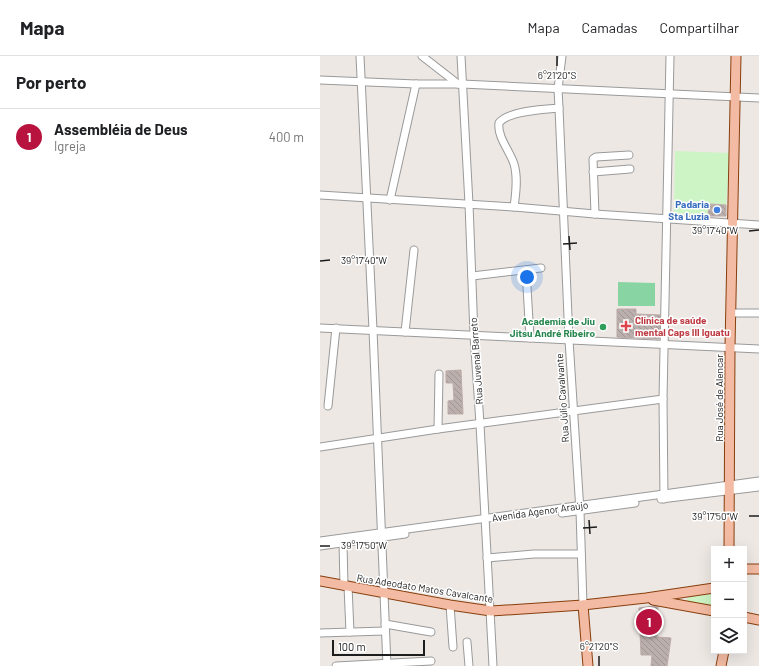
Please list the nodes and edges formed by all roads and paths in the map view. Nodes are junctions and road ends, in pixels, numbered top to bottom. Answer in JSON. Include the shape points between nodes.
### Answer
{"nodes":[{"id":1,"x":360,"y":56,"type":"edge"},
{"id":2,"x":422,"y":56,"type":"edge"},
{"id":3,"x":461,"y":56,"type":"edge"},
{"id":4,"x":562,"y":56,"type":"edge"},
{"id":5,"x":670,"y":56,"type":"edge"},
{"id":6,"x":736,"y":56,"type":"edge"},
{"id":7,"x":320,"y":80,"type":"edge"},
{"id":8,"x":361,"y":81,"type":"junction"},
{"id":9,"x":416,"y":84,"type":"junction"},
{"id":10,"x":460,"y":84,"type":"junction"},
{"id":11,"x":558,"y":89,"type":"junction"},
{"id":12,"x":670,"y":93,"type":"junction"},
{"id":13,"x":736,"y":97,"type":"junction"},
{"id":14,"x":759,"y":98,"type":"edge"},
{"id":15,"x":559,"y":108,"type":"junction"},
{"id":16,"x":629,"y":155,"type":"dead end"},
{"id":17,"x":630,"y":169,"type":"dead end"},
{"id":18,"x":593,"y":172,"type":"junction"},
{"id":19,"x":320,"y":195,"type":"edge"},
{"id":20,"x":367,"y":198,"type":"junction"},
{"id":21,"x":390,"y":200,"type":"junction"},
{"id":22,"x":469,"y":204,"type":"junction"},
{"id":23,"x":514,"y":207,"type":"junction"},
{"id":24,"x":564,"y":212,"type":"junction"},
{"id":25,"x":595,"y":214,"type":"junction"},
{"id":26,"x":666,"y":219,"type":"junction"},
{"id":27,"x":734,"y":224,"type":"junction"},
{"id":28,"x":759,"y":225,"type":"edge"},
{"id":29,"x":414,"y":250,"type":"dead end"},
{"id":30,"x":541,"y":268,"type":"dead end"},
{"id":31,"x":526,"y":270,"type":"junction"},
{"id":32,"x":472,"y":276,"type":"junction"},
{"id":33,"x":731,"y":313,"type":"junction"},
{"id":34,"x":759,"y":313,"type":"edge"},
{"id":35,"x":320,"y":328,"type":"edge"},
{"id":36,"x":336,"y":328,"type":"junction"},
{"id":37,"x":373,"y":330,"type":"junction"},
{"id":38,"x":405,"y":332,"type":"junction"},
{"id":39,"x":474,"y":335,"type":"junction"},
{"id":40,"x":530,"y":338,"type":"junction"},
{"id":41,"x":569,"y":340,"type":"junction"},
{"id":42,"x":664,"y":345,"type":"junction"},
{"id":43,"x":730,"y":347,"type":"junction"},
{"id":44,"x":759,"y":349,"type":"edge"},
{"id":45,"x":439,"y":374,"type":"dead end"},
{"id":46,"x":663,"y":399,"type":"junction"},
{"id":47,"x":328,"y":406,"type":"dead end"},
{"id":48,"x":573,"y":411,"type":"junction"},
{"id":49,"x":480,"y":424,"type":"junction"},
{"id":50,"x":438,"y":429,"type":"junction"},
{"id":51,"x":377,"y":439,"type":"junction"},
{"id":52,"x":320,"y":447,"type":"edge"},
{"id":53,"x":759,"y":481,"type":"edge"},
{"id":54,"x":730,"y":487,"type":"junction"},
{"id":55,"x":759,"y":487,"type":"edge"},
{"id":56,"x":664,"y":497,"type":"junction"},
{"id":57,"x":580,"y":508,"type":"junction"},
{"id":58,"x":485,"y":521,"type":"junction"},
{"id":59,"x":382,"y":535,"type":"junction"},
{"id":60,"x":320,"y":541,"type":"edge"},
{"id":61,"x":343,"y":543,"type":"junction"},
{"id":62,"x":320,"y":546,"type":"edge"},
{"id":63,"x":729,"y":546,"type":"edge"},
{"id":64,"x":581,"y":554,"type":"junction"},
{"id":65,"x":487,"y":558,"type":"junction"},
{"id":66,"x":747,"y":569,"type":"edge"},
{"id":67,"x":759,"y":569,"type":"edge"},
{"id":68,"x":320,"y":581,"type":"edge"},
{"id":69,"x":346,"y":586,"type":"junction"},
{"id":70,"x":711,"y":588,"type":"edge"},
{"id":71,"x":384,"y":592,"type":"junction"},
{"id":72,"x":646,"y":598,"type":"junction"},
{"id":73,"x":450,"y":605,"type":"junction"},
{"id":74,"x":583,"y":605,"type":"junction"},
{"id":75,"x":491,"y":610,"type":"junction"},
{"id":76,"x":711,"y":610,"type":"edge"},
{"id":77,"x":747,"y":618,"type":"edge"},
{"id":78,"x":759,"y":620,"type":"edge"},
{"id":79,"x":385,"y":628,"type":"junction"},
{"id":80,"x":350,"y":632,"type":"junction"},
{"id":81,"x":431,"y":632,"type":"dead end"},
{"id":82,"x":320,"y":633,"type":"edge"},
{"id":83,"x":467,"y":642,"type":"dead end"},
{"id":84,"x":453,"y":647,"type":"dead end"},
{"id":85,"x":724,"y":654,"type":"edge"},
{"id":86,"x":431,"y":661,"type":"dead end"},
{"id":87,"x":387,"y":665,"type":"edge"},
{"id":88,"x":336,"y":666,"type":"edge"},
{"id":89,"x":469,"y":666,"type":"edge"},
{"id":90,"x":493,"y":666,"type":"edge"},
{"id":91,"x":588,"y":666,"type":"edge"},
{"id":92,"x":722,"y":666,"type":"edge"}],
"edges":[{"from":1,"to":8,"type":"street"},
{"from":2,"to":10,"type":"street"},
{"from":3,"to":10,"type":"street","name":"Rua Juvenal Barreto"},
{"from":4,"to":11,"type":"street","name":"Rua Júlio Cavalvante"},
{"from":5,"to":12,"type":"street"},
{"from":6,"to":13,"type":"main road","name":"Rua José de Alencar"},
{"from":7,"to":8,"type":"street"},
{"from":8,"to":9,"type":"street"},
{"from":8,"to":20,"type":"street"},
{"from":9,"to":10,"type":"street"},
{"from":9,"to":21,"type":"street"},
{"from":10,"to":11,"type":"street"},
{"from":10,"to":22,"type":"street","name":"Rua Juvenal Barreto"},
{"from":11,"to":12,"type":"street"},
{"from":11,"to":15,"type":"street","name":"Rua Júlio Cavalvante"},
{"from":12,"to":13,"type":"street"},
{"from":12,"to":26,"type":"street"},
{"from":13,"to":14,"type":"street"},
{"from":13,"to":27,"type":"main road","name":"Rua José de Alencar"},
{"from":15,"to":23,"type":"street","via":[[528,111],[499,123],[501,136],[516,170]]},
{"from":15,"to":24,"type":"street","name":"Rua Júlio Cavalvante"},
{"from":16,"to":18,"type":"street","via":[[596,157],[592,161]]},
{"from":17,"to":18,"type":"street"},
{"from":18,"to":25,"type":"street"},
{"from":19,"to":20,"type":"street"},
{"from":20,"to":21,"type":"street"},
{"from":20,"to":37,"type":"street"},
{"from":21,"to":22,"type":"street"},
{"from":22,"to":23,"type":"street"},
{"from":22,"to":32,"type":"street","name":"Rua Juvenal Barreto"},
{"from":23,"to":24,"type":"street"},
{"from":24,"to":25,"type":"street"},
{"from":24,"to":41,"type":"street","name":"Rua Júlio Cavalvante"},
{"from":25,"to":26,"type":"street"},
{"from":26,"to":27,"type":"street"},
{"from":26,"to":42,"type":"street"},
{"from":27,"to":28,"type":"street"},
{"from":27,"to":33,"type":"main road","name":"Rua José de Alencar"},
{"from":29,"to":38,"type":"street"},
{"from":30,"to":31,"type":"street"},
{"from":31,"to":32,"type":"street"},
{"from":31,"to":40,"type":"street"},
{"from":32,"to":39,"type":"street","name":"Rua Juvenal Barreto"},
{"from":33,"to":34,"type":"street"},
{"from":33,"to":43,"type":"main road","name":"Rua José de Alencar"},
{"from":35,"to":36,"type":"street"},
{"from":36,"to":37,"type":"street"},
{"from":36,"to":47,"type":"street"},
{"from":37,"to":38,"type":"street"},
{"from":37,"to":51,"type":"street"},
{"from":38,"to":39,"type":"street"},
{"from":39,"to":40,"type":"street"},
{"from":39,"to":49,"type":"street","name":"Rua Juvenal Barreto"},
{"from":40,"to":41,"type":"street"},
{"from":41,"to":42,"type":"street"},
{"from":41,"to":48,"type":"street","name":"Rua Júlio Cavalvante"},
{"from":42,"to":43,"type":"street"},
{"from":42,"to":46,"type":"street"},
{"from":43,"to":44,"type":"street"},
{"from":43,"to":54,"type":"main road","name":"Rua José de Alencar"},
{"from":45,"to":50,"type":"street"},
{"from":46,"to":48,"type":"street"},
{"from":46,"to":56,"type":"street"},
{"from":48,"to":49,"type":"street"},
{"from":48,"to":57,"type":"street","name":"Rua Júlio Cavalvante"},
{"from":49,"to":50,"type":"street"},
{"from":49,"to":58,"type":"street","name":"Rua Juvenal Barreto"},
{"from":50,"to":51,"type":"street"},
{"from":51,"to":52,"type":"street"},
{"from":51,"to":59,"type":"street"},
{"from":53,"to":54,"type":"street","name":"Avenida Agenor Araújo"},
{"from":54,"to":55,"type":"street","name":"Avenida Agenor Araújo"},
{"from":54,"to":56,"type":"street","name":"Avenida Agenor Araújo"},
{"from":54,"to":63,"type":"main road","name":"Rua José de Alencar"},
{"from":56,"to":57,"type":"street","name":"Avenida Agenor Araújo"},
{"from":57,"to":58,"type":"street","name":"Avenida Agenor Araújo"},
{"from":57,"to":64,"type":"street","name":"Rua Júlio Cavalvante"},
{"from":58,"to":59,"type":"street","name":"Avenida Agenor Araújo"},
{"from":58,"to":65,"type":"street","name":"Rua Juvenal Barreto"},
{"from":59,"to":60,"type":"street","name":"Avenida Agenor Araújo"},
{"from":59,"to":61,"type":"street","name":"Avenida Agenor Araújo"},
{"from":59,"to":71,"type":"street"},
{"from":61,"to":62,"type":"street","name":"Avenida Agenor Araújo"},
{"from":61,"to":69,"type":"street"},
{"from":64,"to":65,"type":"street"},
{"from":64,"to":74,"type":"street","name":"Rua Júlio Cavalvante"},
{"from":65,"to":75,"type":"street","name":"Rua Juvenal Barreto"},
{"from":66,"to":67,"type":"main road"},
{"from":68,"to":69,"type":"main road","name":"Rua Adeodato Matos Cavalcante"},
{"from":69,"to":71,"type":"main road","name":"Rua Adeodato Matos Cavalcante"},
{"from":69,"to":80,"type":"street"},
{"from":70,"to":72,"type":"main road","name":"Rua Adeodato Matos Cavalcante"},
{"from":71,"to":73,"type":"main road","name":"Rua Adeodato Matos Cavalcante"},
{"from":71,"to":79,"type":"street"},
{"from":72,"to":74,"type":"main road","name":"Rua Adeodato Matos Cavalcante"},
{"from":72,"to":76,"type":"main road","name":"Rua Adeodato Matos Cavalcante"},
{"from":73,"to":75,"type":"main road","name":"Rua Adeodato Matos Cavalcante"},
{"from":73,"to":84,"type":"street"},
{"from":74,"to":75,"type":"main road","name":"Rua Adeodato Matos Cavalcante"},
{"from":74,"to":91,"type":"main road","name":"Rua Júlio Cavalvante"},
{"from":75,"to":90,"type":"street","name":"Rua Juvenal Barreto"},
{"from":77,"to":78,"type":"main road"},
{"from":79,"to":80,"type":"street"},
{"from":79,"to":81,"type":"street"},
{"from":79,"to":87,"type":"street"},
{"from":80,"to":82,"type":"street"},
{"from":83,"to":89,"type":"street"},
{"from":85,"to":92,"type":"main road"},
{"from":86,"to":87,"type":"street"},
{"from":87,"to":88,"type":"street"}]}
